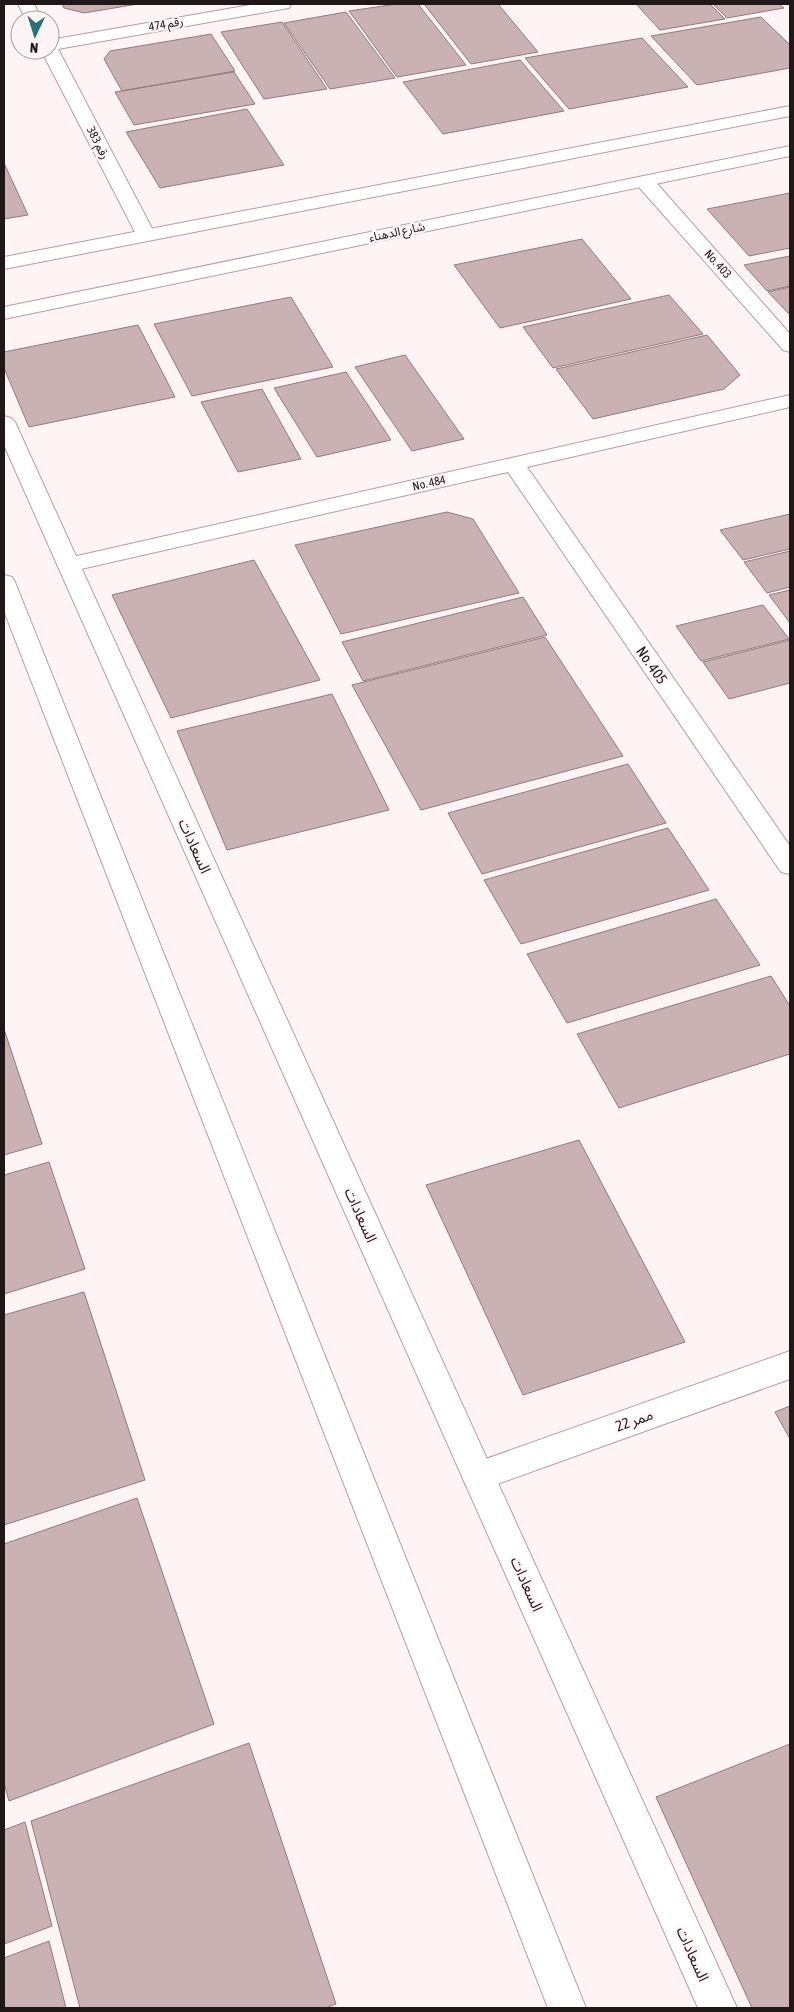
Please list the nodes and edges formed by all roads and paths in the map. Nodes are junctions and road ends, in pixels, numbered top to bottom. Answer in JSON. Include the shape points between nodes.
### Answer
{"nodes":[{"id":1,"x":283,"y":4,"type":"edge"},
{"id":2,"x":60,"y":43,"type":"edge"},
{"id":3,"x":55,"y":60,"type":"edge"},
{"id":4,"x":790,"y":111,"type":"edge"},
{"id":5,"x":790,"y":151,"type":"edge"},
{"id":6,"x":645,"y":182,"type":"junction"},
{"id":7,"x":146,"y":236,"type":"junction"},
{"id":8,"x":4,"y":263,"type":"edge"},
{"id":9,"x":4,"y":313,"type":"edge"},
{"id":10,"x":790,"y":346,"type":"edge"},
{"id":11,"x":790,"y":401,"type":"edge"},
{"id":12,"x":4,"y":422,"type":"edge"},
{"id":13,"x":514,"y":464,"type":"junction"},
{"id":14,"x":68,"y":565,"type":"junction"},
{"id":15,"x":4,"y":582,"type":"edge"},
{"id":16,"x":790,"y":865,"type":"edge"},
{"id":17,"x":790,"y":1365,"type":"edge"},
{"id":18,"x":478,"y":1476,"type":"junction"},
{"id":19,"x":567,"y":2008,"type":"edge"},
{"id":20,"x":718,"y":2008,"type":"edge"}],
"edges":[{"from":1,"to":2,"type":"street","name":"رقم 474"},
{"from":3,"to":7,"type":"street","name":"رقم 383"},
{"from":4,"to":7,"type":"street"},
{"from":5,"to":6,"type":"street","name":"شارع الدهناء"},
{"from":6,"to":9,"type":"street","name":"شارع الدهناء"},
{"from":6,"to":10,"type":"street","name":"No. 403"},
{"from":7,"to":8,"type":"street"},
{"from":11,"to":13,"type":"street","name":"No. 484"},
{"from":12,"to":14,"type":"street","name":"السعادات"},
{"from":13,"to":14,"type":"street","name":"No. 484"},
{"from":13,"to":16,"type":"street","name":"No. 405"},
{"from":14,"to":18,"type":"street","name":"السعادات"},
{"from":15,"to":19,"type":"street"},
{"from":17,"to":18,"type":"street","name":"ممر 22"},
{"from":18,"to":20,"type":"street","name":"السعادات"}]}
